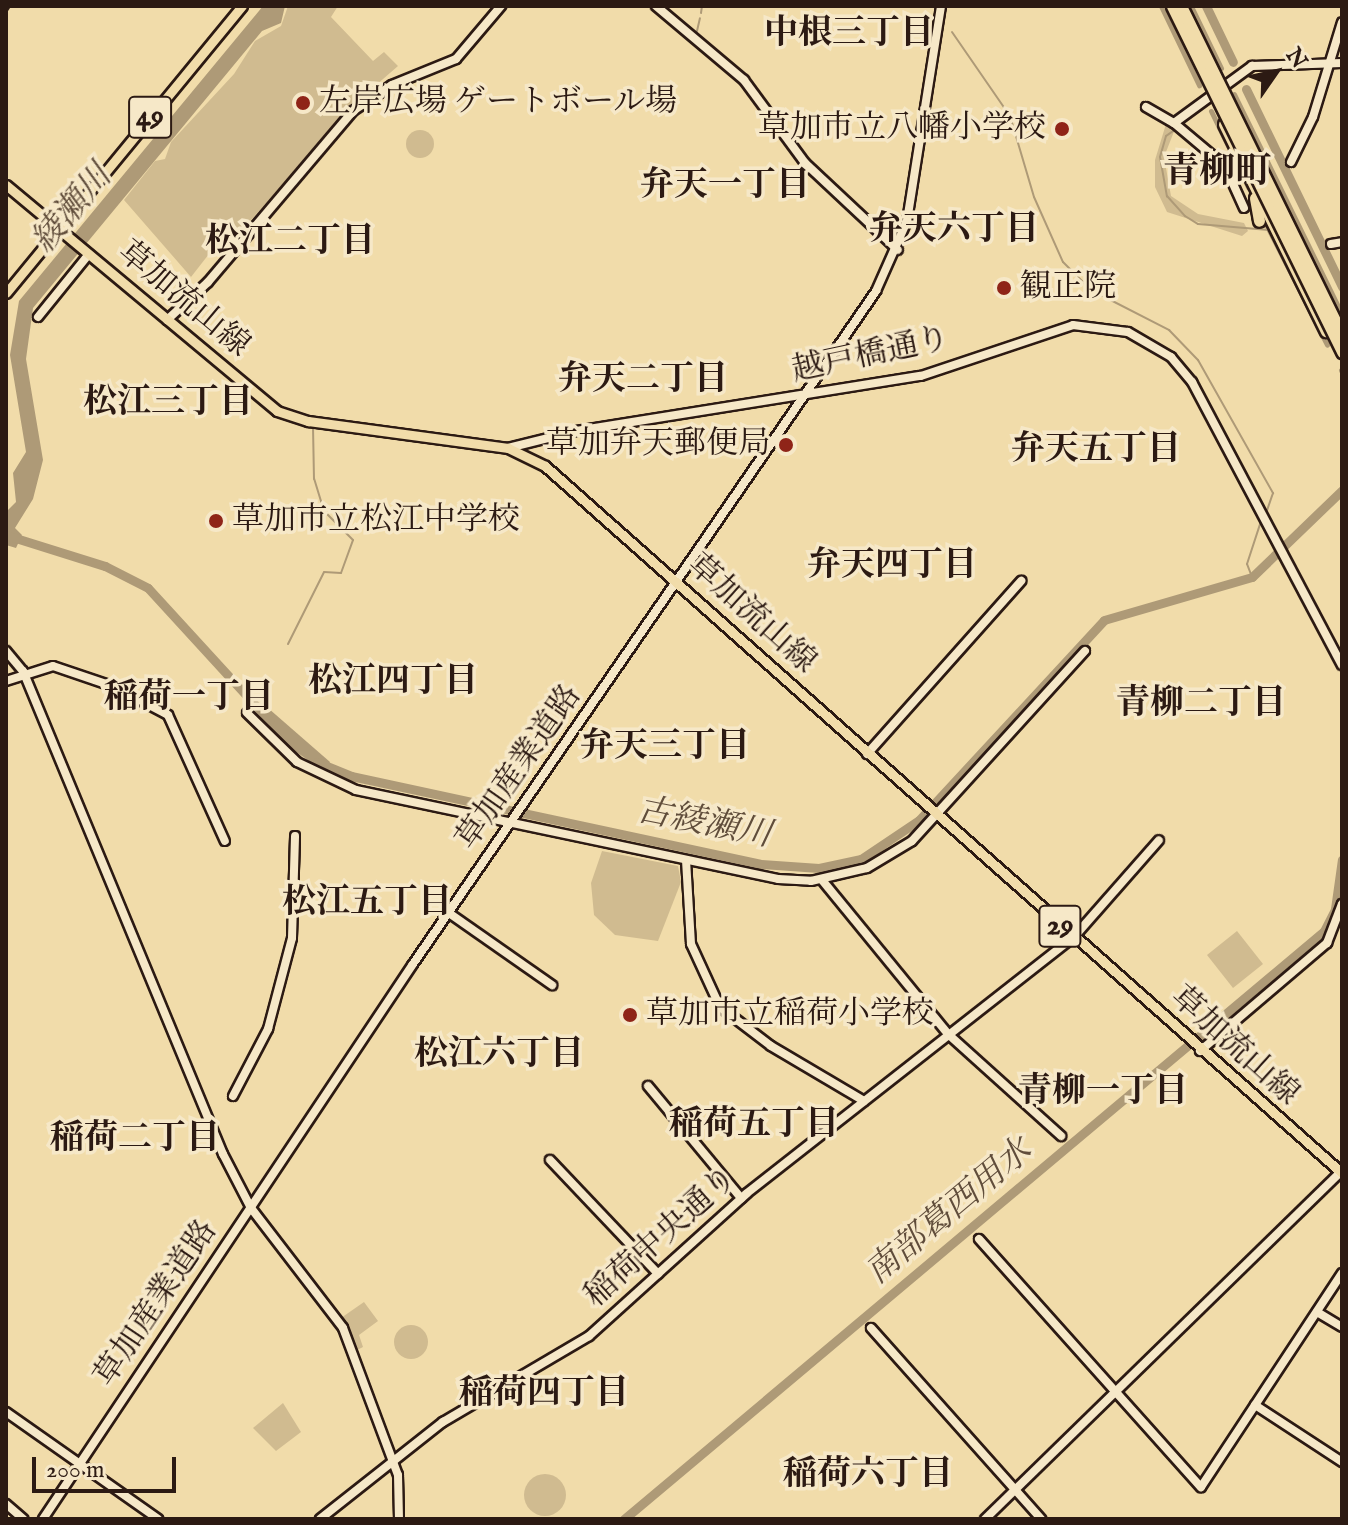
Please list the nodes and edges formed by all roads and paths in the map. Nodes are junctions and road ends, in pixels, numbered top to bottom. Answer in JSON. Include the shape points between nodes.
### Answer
{"nodes":[{"id":1,"x":242,"y":6,"type":"edge"},
{"id":2,"x":501,"y":6,"type":"edge"},
{"id":3,"x":656,"y":6,"type":"edge"},
{"id":4,"x":941,"y":6,"type":"edge"},
{"id":5,"x":1170,"y":6,"type":"edge"},
{"id":6,"x":1183,"y":6,"type":"edge"},
{"id":7,"x":1342,"y":22,"type":"edge"},
{"id":8,"x":1342,"y":63,"type":"edge"},
{"id":9,"x":1325,"y":64,"type":"junction"},
{"id":10,"x":1224,"y":85,"type":"junction"},
{"id":11,"x":1210,"y":95,"type":"junction"},
{"id":12,"x":1146,"y":107,"type":"dead end"},
{"id":13,"x":1174,"y":123,"type":"junction"},
{"id":14,"x":1291,"y":162,"type":"dead end"},
{"id":15,"x":6,"y":185,"type":"edge"},
{"id":16,"x":1256,"y":192,"type":"junction"},
{"id":17,"x":1244,"y":208,"type":"dead end"},
{"id":18,"x":1259,"y":221,"type":"dead end"},
{"id":19,"x":59,"y":229,"type":"junction"},
{"id":20,"x":1342,"y":242,"type":"edge"},
{"id":21,"x":1331,"y":244,"type":"dead end"},
{"id":22,"x":898,"y":250,"type":"junction"},
{"id":23,"x":87,"y":252,"type":"junction"},
{"id":24,"x":6,"y":293,"type":"edge"},
{"id":25,"x":38,"y":317,"type":"dead end"},
{"id":26,"x":167,"y":320,"type":"junction"},
{"id":27,"x":1342,"y":327,"type":"edge"},
{"id":28,"x":1342,"y":335,"type":"edge"},
{"id":29,"x":1342,"y":352,"type":"edge"},
{"id":30,"x":1342,"y":360,"type":"edge"},
{"id":31,"x":807,"y":395,"type":"junction"},
{"id":32,"x":508,"y":448,"type":"junction"},
{"id":33,"x":1021,"y":581,"type":"dead end"},
{"id":34,"x":677,"y":584,"type":"junction"},
{"id":35,"x":6,"y":651,"type":"edge"},
{"id":36,"x":1085,"y":651,"type":"dead end"},
{"id":37,"x":1342,"y":665,"type":"edge"},
{"id":38,"x":23,"y":671,"type":"junction"},
{"id":39,"x":6,"y":681,"type":"edge"},
{"id":40,"x":247,"y":713,"type":"dead end"},
{"id":41,"x":867,"y":754,"type":"junction"},
{"id":42,"x":936,"y":815,"type":"junction"},
{"id":43,"x":512,"y":822,"type":"junction"},
{"id":44,"x":295,"y":836,"type":"dead end"},
{"id":45,"x":1159,"y":840,"type":"dead end"},
{"id":46,"x":225,"y":841,"type":"dead end"},
{"id":47,"x":686,"y":860,"type":"junction"},
{"id":48,"x":822,"y":880,"type":"junction"},
{"id":49,"x":1342,"y":904,"type":"edge"},
{"id":50,"x":449,"y":913,"type":"junction"},
{"id":51,"x":1073,"y":938,"type":"junction"},
{"id":52,"x":552,"y":985,"type":"dead end"},
{"id":53,"x":949,"y":1035,"type":"junction"},
{"id":54,"x":1199,"y":1050,"type":"junction"},
{"id":55,"x":648,"y":1086,"type":"dead end"},
{"id":56,"x":233,"y":1096,"type":"dead end"},
{"id":57,"x":864,"y":1101,"type":"junction"},
{"id":58,"x":1061,"y":1136,"type":"dead end"},
{"id":59,"x":550,"y":1160,"type":"dead end"},
{"id":60,"x":1341,"y":1173,"type":"edge"},
{"id":61,"x":741,"y":1198,"type":"junction"},
{"id":62,"x":251,"y":1208,"type":"junction"},
{"id":63,"x":979,"y":1239,"type":"dead end"},
{"id":64,"x":1342,"y":1273,"type":"edge"},
{"id":65,"x":658,"y":1274,"type":"junction"},
{"id":66,"x":1317,"y":1312,"type":"junction"},
{"id":67,"x":1342,"y":1327,"type":"edge"},
{"id":68,"x":871,"y":1328,"type":"dead end"},
{"id":69,"x":1116,"y":1392,"type":"junction"},
{"id":70,"x":1255,"y":1405,"type":"junction"},
{"id":71,"x":6,"y":1412,"type":"edge"},
{"id":72,"x":394,"y":1460,"type":"junction"},
{"id":73,"x":1342,"y":1462,"type":"edge"},
{"id":74,"x":80,"y":1463,"type":"junction"},
{"id":75,"x":1015,"y":1490,"type":"junction"},
{"id":76,"x":6,"y":1504,"type":"edge"},
{"id":77,"x":23,"y":1519,"type":"edge"},
{"id":78,"x":43,"y":1519,"type":"edge"},
{"id":79,"x":158,"y":1519,"type":"edge"},
{"id":80,"x":320,"y":1519,"type":"edge"},
{"id":81,"x":399,"y":1519,"type":"edge"},
{"id":82,"x":985,"y":1519,"type":"edge"},
{"id":83,"x":1041,"y":1519,"type":"edge"}],
"edges":[{"from":1,"to":19,"type":"main road","number":"49"},
{"from":2,"to":26,"type":"street","via":[[456,59],[392,85],[353,111],[208,282]]},
{"from":3,"to":22,"type":"street","via":[[744,80],[805,163]]},
{"from":4,"to":22,"type":"street","name":"草加産業道路"},
{"from":5,"to":11,"type":"highway"},
{"from":5,"to":29,"type":"highway","bridge":true},
{"from":6,"to":10,"type":"highway"},
{"from":6,"to":28,"type":"highway","bridge":true},
{"from":7,"to":9,"type":"street"},
{"from":8,"to":9,"type":"street"},
{"from":9,"to":10,"type":"street","via":[[1257,65]]},
{"from":9,"to":14,"type":"street","via":[[1313,117]]},
{"from":10,"to":11,"type":"street"},
{"from":10,"to":27,"type":"highway"},
{"from":11,"to":13,"type":"street"},
{"from":11,"to":16,"type":"highway"},
{"from":12,"to":13,"type":"street"},
{"from":13,"to":17,"type":"street","via":[[1225,166]]},
{"from":15,"to":19,"type":"main road","name":"草加流山線"},
{"from":16,"to":18,"type":"highway"},
{"from":16,"to":30,"type":"highway"},
{"from":19,"to":23,"type":"main road","name":"草加流山線","number":"29"},
{"from":19,"to":24,"type":"main road","number":"49"},
{"from":20,"to":21,"type":"street"},
{"from":22,"to":31,"type":"street","name":"草加産業道路"},
{"from":23,"to":25,"type":"street"},
{"from":23,"to":26,"type":"main road","name":"草加流山線","number":"29"},
{"from":26,"to":32,"type":"main road","name":"草加流山線","number":"29","via":[[289,416]]},
{"from":31,"to":32,"type":"street","name":"越戸橋通り","via":[[514,442]]},
{"from":31,"to":34,"type":"street","name":"草加産業道路"},
{"from":31,"to":37,"type":"street","name":"越戸橋通り","via":[[921,376],[1057,328],[1089,324],[1148,340],[1184,371]]},
{"from":32,"to":34,"type":"main road","name":"草加流山線","number":"29","via":[[545,466]]},
{"from":33,"to":41,"type":"street"},
{"from":34,"to":41,"type":"main road","name":"草加流山線","number":"29"},
{"from":34,"to":43,"type":"street","name":"草加産業道路"},
{"from":35,"to":38,"type":"street"},
{"from":36,"to":42,"type":"street"},
{"from":38,"to":39,"type":"street"},
{"from":38,"to":46,"type":"street","via":[[46,666],[75,671],[168,715]]},
{"from":38,"to":62,"type":"street","via":[[183,1069]]},
{"from":40,"to":43,"type":"street","via":[[297,762],[331,781]]},
{"from":41,"to":42,"type":"main road","name":"草加流山線","number":"29"},
{"from":42,"to":48,"type":"street","via":[[886,859]]},
{"from":42,"to":51,"type":"main road","name":"草加流山線","number":"29"},
{"from":43,"to":47,"type":"street"},
{"from":43,"to":50,"type":"street","name":"草加産業道路"},
{"from":44,"to":56,"type":"street","via":[[292,938],[268,1029]]},
{"from":45,"to":51,"type":"street","name":"稲荷中央通り"},
{"from":47,"to":48,"type":"street","via":[[778,879]]},
{"from":47,"to":57,"type":"street","via":[[691,944],[720,1007],[771,1046]]},
{"from":48,"to":53,"type":"street"},
{"from":49,"to":54,"type":"street","via":[[1338,928],[1327,943]]},
{"from":50,"to":52,"type":"street"},
{"from":50,"to":62,"type":"street","name":"草加産業道路"},
{"from":51,"to":53,"type":"street","name":"稲荷中央通り"},
{"from":51,"to":54,"type":"main road","name":"草加流山線","number":"29"},
{"from":53,"to":57,"type":"street","name":"稲荷中央通り"},
{"from":53,"to":58,"type":"street"},
{"from":54,"to":60,"type":"main road","name":"草加流山線","number":"29"},
{"from":55,"to":61,"type":"street"},
{"from":57,"to":61,"type":"street","name":"稲荷中央通り"},
{"from":59,"to":65,"type":"street"},
{"from":60,"to":69,"type":"street"},
{"from":61,"to":65,"type":"street","name":"稲荷中央通り"},
{"from":62,"to":72,"type":"street","via":[[340,1321]]},
{"from":62,"to":74,"type":"street","name":"草加産業道路"},
{"from":63,"to":69,"type":"street"},
{"from":64,"to":66,"type":"street"},
{"from":65,"to":72,"type":"street","name":"稲荷中央通り","via":[[569,1351],[448,1419]]},
{"from":66,"to":67,"type":"street"},
{"from":66,"to":70,"type":"street"},
{"from":68,"to":75,"type":"street"},
{"from":69,"to":70,"type":"street","via":[[1201,1487]]},
{"from":69,"to":75,"type":"street"},
{"from":70,"to":73,"type":"street"},
{"from":71,"to":74,"type":"street"},
{"from":72,"to":80,"type":"street","name":"稲荷中央通り"},
{"from":72,"to":81,"type":"street"},
{"from":74,"to":78,"type":"street","name":"草加産業道路"},
{"from":74,"to":79,"type":"street"},
{"from":75,"to":82,"type":"street"},
{"from":75,"to":83,"type":"street"},
{"from":76,"to":77,"type":"street"}]}
